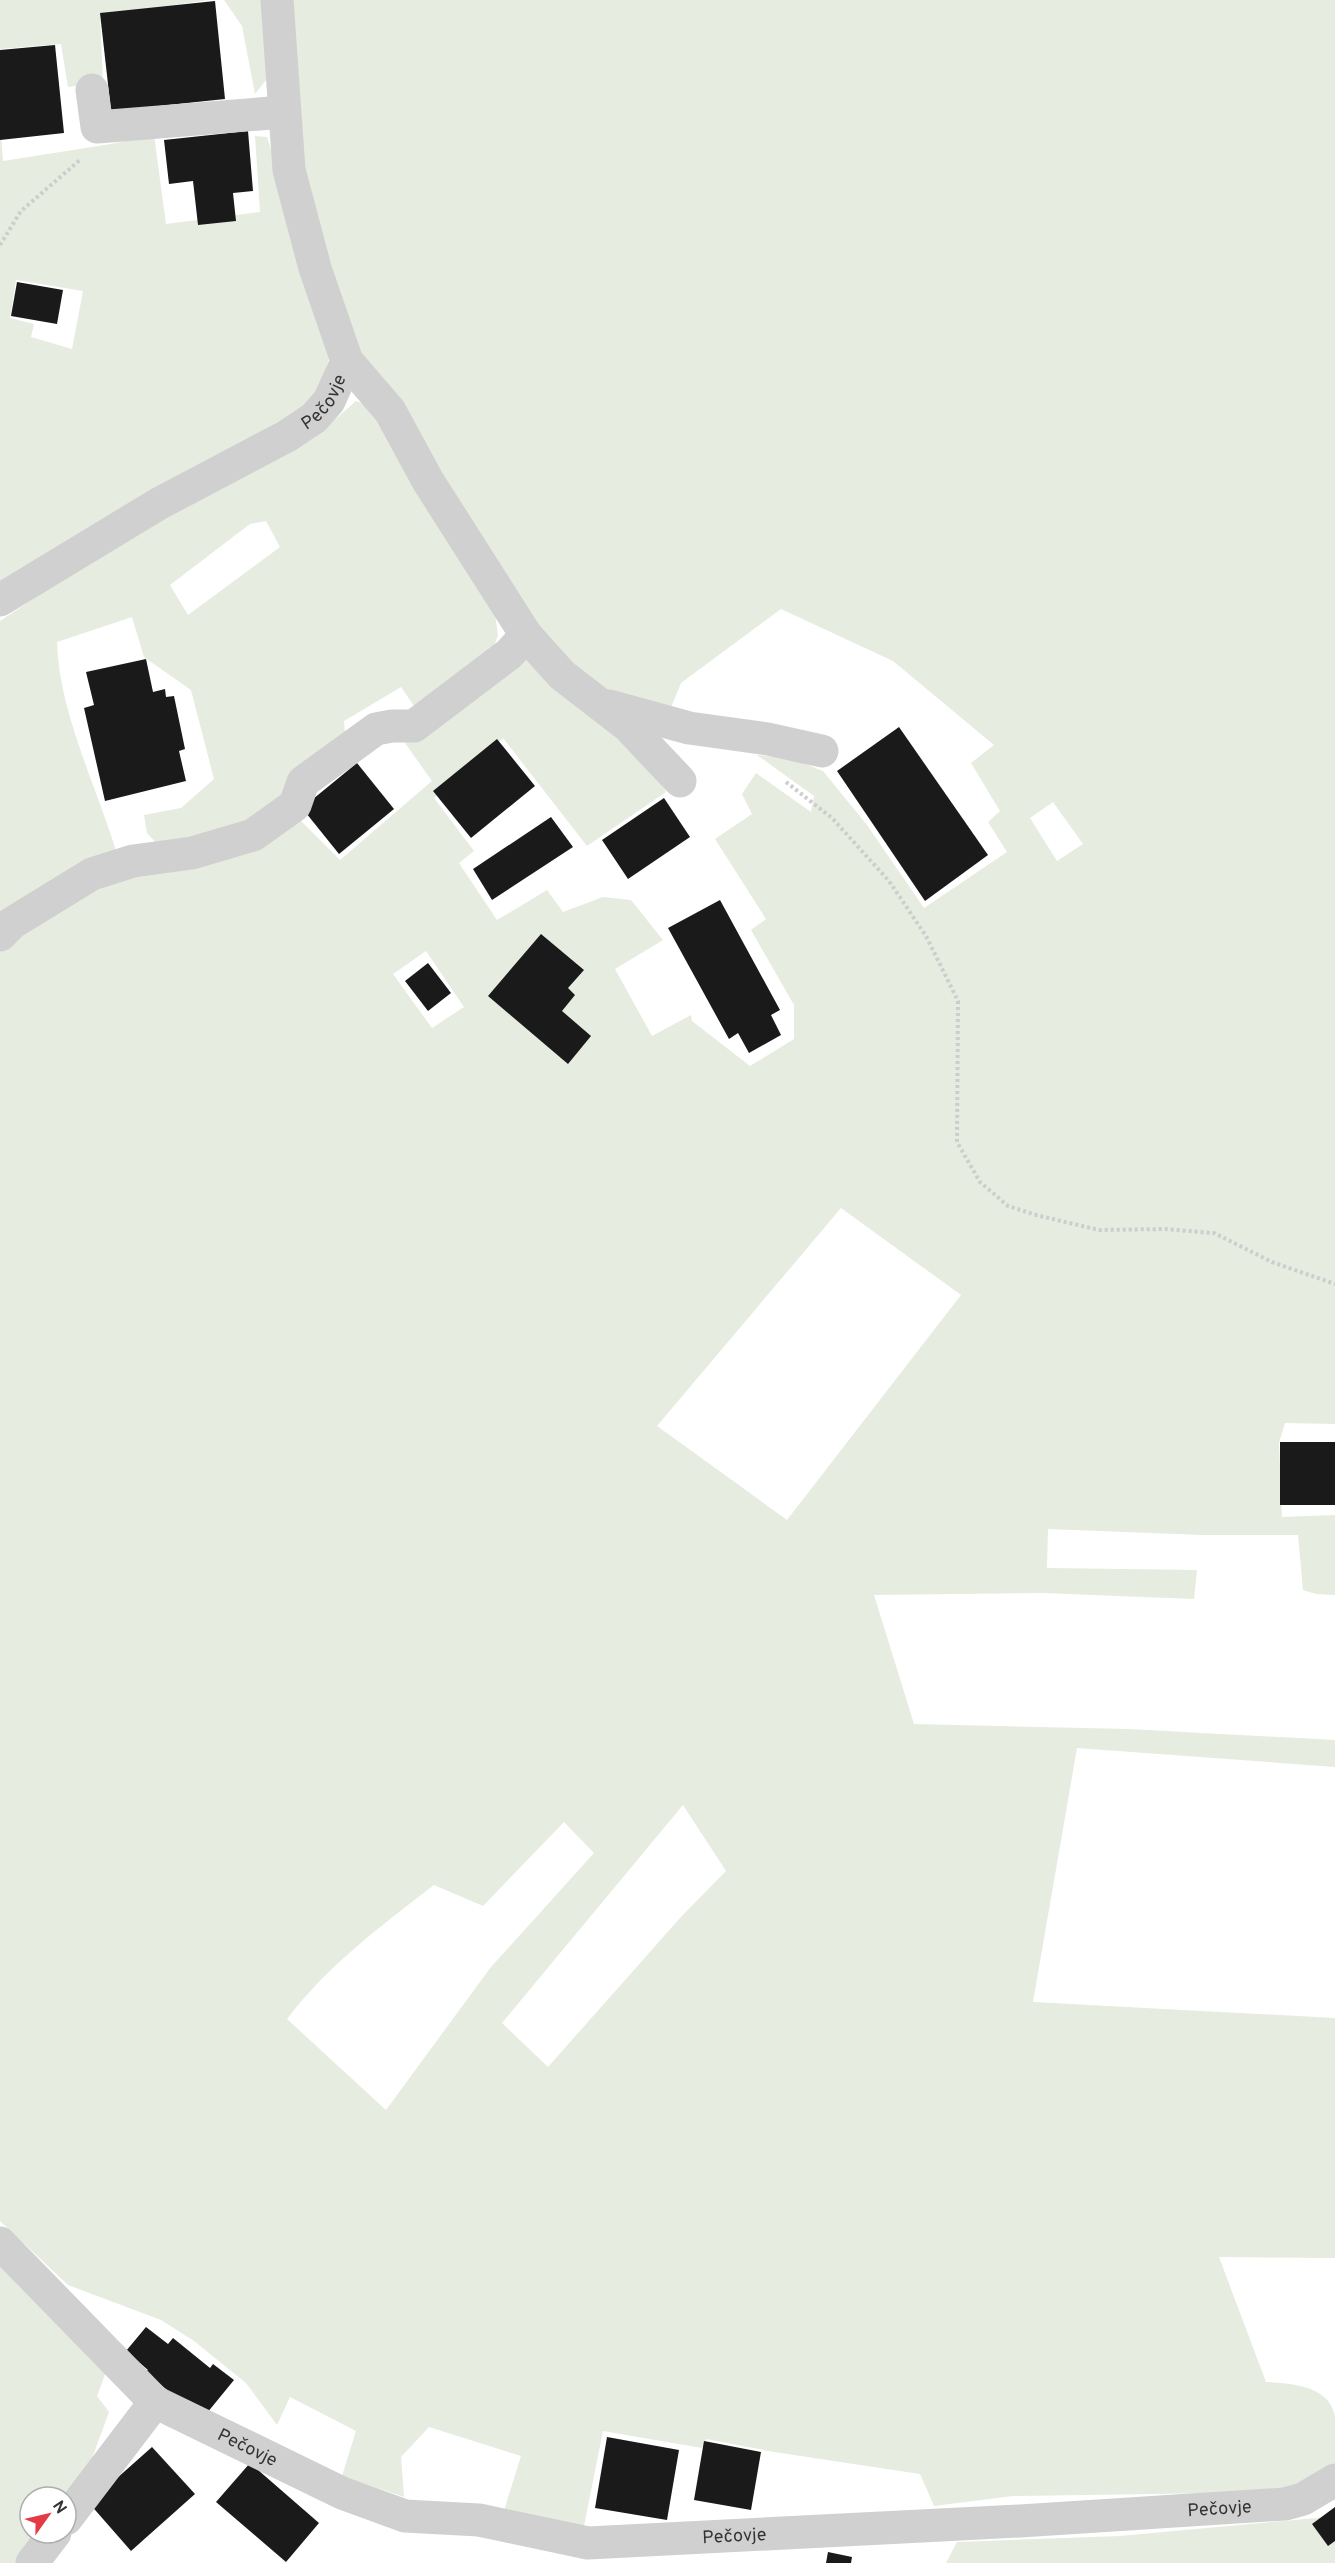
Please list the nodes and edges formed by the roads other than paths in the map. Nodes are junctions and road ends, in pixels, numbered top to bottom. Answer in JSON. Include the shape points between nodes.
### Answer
{"nodes":[{"id":1,"x":277,"y":0,"type":"edge"},
{"id":2,"x":92,"y":90,"type":"dead end"},
{"id":3,"x":284,"y":112,"type":"junction"},
{"id":4,"x":347,"y":362,"type":"junction"},
{"id":5,"x":0,"y":600,"type":"edge"},
{"id":6,"x":526,"y":635,"type":"junction"},
{"id":7,"x":599,"y":703,"type":"junction"},
{"id":8,"x":822,"y":751,"type":"dead end"},
{"id":9,"x":680,"y":781,"type":"dead end"},
{"id":10,"x":0,"y":934,"type":"edge"},
{"id":11,"x":0,"y":2243,"type":"edge"},
{"id":12,"x":155,"y":2402,"type":"junction"},
{"id":13,"x":1335,"y":2480,"type":"edge"},
{"id":14,"x":78,"y":2503,"type":"edge"},
{"id":15,"x":46,"y":2545,"type":"edge"},
{"id":16,"x":32,"y":2563,"type":"edge"}],
"edges":[{"from":1,"to":3,"type":"street","name":"Pečovje"},
{"from":2,"to":3,"type":"street","via":[[97,127]]},
{"from":3,"to":4,"type":"street","name":"Pečovje","via":[[289,170],[315,268]]},
{"from":4,"to":5,"type":"street","name":"Pečovje","via":[[329,400],[314,417],[287,436],[160,503]]},
{"from":4,"to":6,"type":"street","via":[[390,411],[428,481]]},
{"from":6,"to":7,"type":"street","via":[[562,675]]},
{"from":6,"to":10,"type":"street","via":[[509,654],[414,726],[376,729],[303,782],[295,805],[253,835],[192,853],[133,861],[92,874]]},
{"from":7,"to":8,"type":"street","via":[[689,728]]},
{"from":7,"to":9,"type":"street","via":[[628,726]]},
{"from":11,"to":12,"type":"street","name":"Pečovje"},
{"from":12,"to":13,"type":"street","name":"Pečovje","via":[[342,2493],[405,2516],[479,2520],[588,2543],[1285,2504],[1303,2499]]},
{"from":12,"to":14,"type":"street"},
{"from":15,"to":16,"type":"street"}]}
